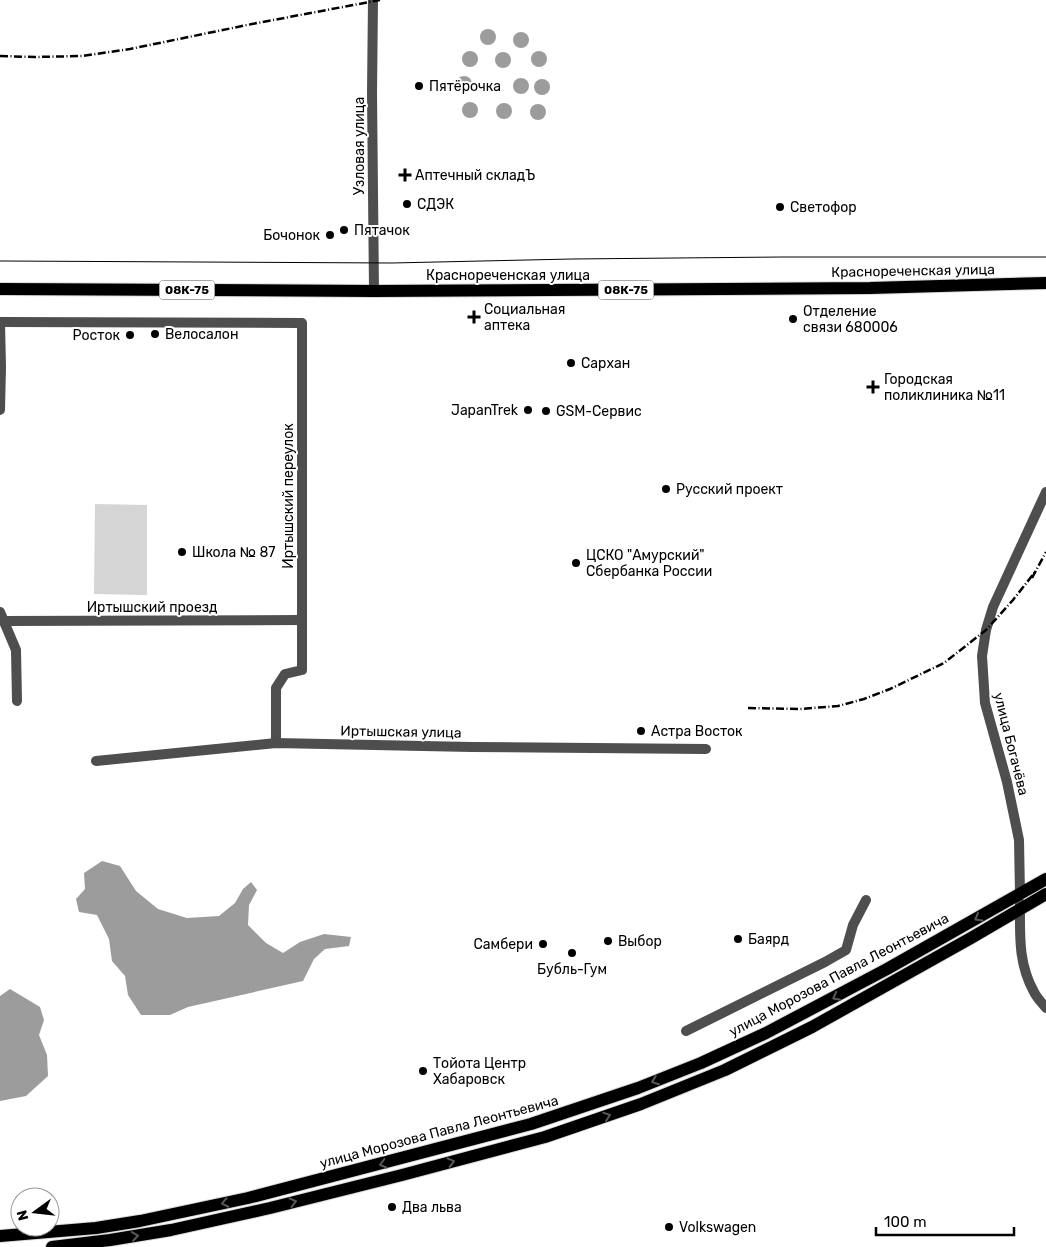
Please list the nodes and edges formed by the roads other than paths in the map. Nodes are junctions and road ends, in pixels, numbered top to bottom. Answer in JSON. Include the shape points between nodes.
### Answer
{"nodes":[{"id":1,"x":373,"y":0,"type":"edge"},
{"id":2,"x":1046,"y":282,"type":"edge"},
{"id":3,"x":0,"y":289,"type":"edge"},
{"id":4,"x":374,"y":291,"type":"junction"},
{"id":5,"x":0,"y":322,"type":"edge"},
{"id":6,"x":0,"y":410,"type":"edge"},
{"id":7,"x":1046,"y":492,"type":"edge"},
{"id":8,"x":2,"y":616,"type":"edge"},
{"id":9,"x":302,"y":620,"type":"junction"},
{"id":10,"x":17,"y":701,"type":"dead end"},
{"id":11,"x":276,"y":743,"type":"junction"},
{"id":12,"x":706,"y":749,"type":"dead end"},
{"id":13,"x":96,"y":761,"type":"dead end"},
{"id":14,"x":1046,"y":879,"type":"edge"},
{"id":15,"x":1020,"y":894,"type":"junction"},
{"id":16,"x":1046,"y":894,"type":"edge"},
{"id":17,"x":866,"y":900,"type":"dead end"},
{"id":18,"x":1020,"y":909,"type":"junction"},
{"id":19,"x":1046,"y":1008,"type":"edge"},
{"id":20,"x":686,"y":1031,"type":"dead end"},
{"id":21,"x":0,"y":1236,"type":"edge"},
{"id":22,"x":52,"y":1247,"type":"edge"}],
"edges":[{"from":1,"to":4,"type":"street","name":"Узловая улица"},
{"from":2,"to":4,"type":"main road","name":"Краснореченская улица","number":"08К-75","via":[[870,288]]},
{"from":3,"to":4,"type":"main road","name":"Краснореченская улица","number":"08К-75"},
{"from":5,"to":6,"type":"street"},
{"from":5,"to":9,"type":"street","name":"Иртышский переулок","via":[[302,323]]},
{"from":7,"to":15,"type":"street","name":"улица Богачёва","via":[[993,607],[982,656],[984,703],[1007,782],[1018,840]]},
{"from":8,"to":9,"type":"street","name":"Иртышский проезд"},
{"from":8,"to":10,"type":"street","via":[[16,650]]},
{"from":9,"to":11,"type":"street","name":"Иртышский переулок","via":[[302,670],[285,674],[276,688]]},
{"from":11,"to":12,"type":"street","name":"Иртышская улица"},
{"from":11,"to":13,"type":"street","name":"Иртышская улица"},
{"from":14,"to":15,"type":"main road","name":"улица Морозова Павла Леонтьевича"},
{"from":15,"to":18,"type":"street","name":"улица Богачёва"},
{"from":15,"to":21,"type":"main road","name":"улица Морозова Павла Леонтьевича","one_way":true,"via":[[887,970],[766,1033],[638,1088],[531,1124],[248,1198],[158,1218],[96,1228]]},
{"from":16,"to":18,"type":"main road"},
{"from":17,"to":20,"type":"street","via":[[853,925],[846,950]]},
{"from":18,"to":19,"type":"street","name":"улица Богачёва","via":[[1021,959],[1034,993]]},
{"from":22,"to":18,"type":"main road","one_way":true,"via":[[152,1234],[270,1208],[545,1137],[641,1104],[725,1070],[812,1027]]}]}
